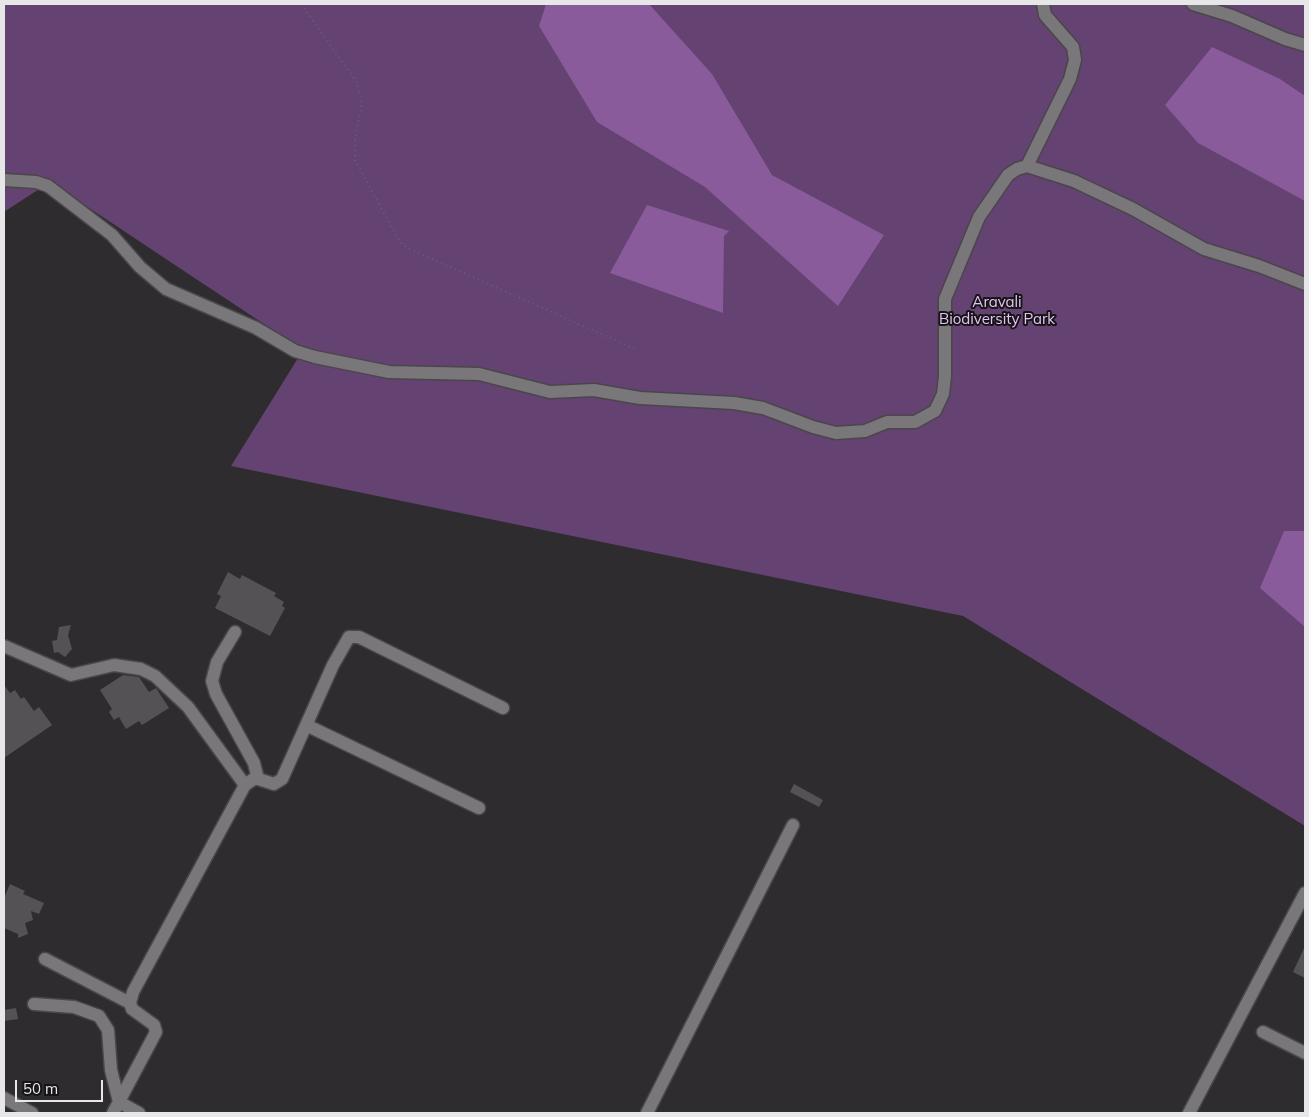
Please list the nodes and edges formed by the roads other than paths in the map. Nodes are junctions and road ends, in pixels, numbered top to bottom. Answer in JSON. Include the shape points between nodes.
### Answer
{"nodes":[{"id":1,"x":1043,"y":4,"type":"edge"},
{"id":2,"x":1193,"y":4,"type":"edge"},
{"id":3,"x":1305,"y":45,"type":"edge"},
{"id":4,"x":1027,"y":166,"type":"junction"},
{"id":5,"x":4,"y":180,"type":"edge"},
{"id":6,"x":1305,"y":284,"type":"edge"},
{"id":7,"x":235,"y":632,"type":"dead end"},
{"id":8,"x":4,"y":646,"type":"edge"},
{"id":9,"x":503,"y":708,"type":"dead end"},
{"id":10,"x":306,"y":725,"type":"junction"},
{"id":11,"x":258,"y":778,"type":"junction"},
{"id":12,"x":245,"y":785,"type":"junction"},
{"id":13,"x":479,"y":808,"type":"dead end"},
{"id":14,"x":793,"y":825,"type":"dead end"},
{"id":15,"x":1305,"y":893,"type":"edge"},
{"id":16,"x":45,"y":959,"type":"dead end"},
{"id":17,"x":34,"y":1004,"type":"dead end"},
{"id":18,"x":130,"y":1004,"type":"junction"},
{"id":19,"x":1263,"y":1032,"type":"dead end"},
{"id":20,"x":1305,"y":1053,"type":"edge"},
{"id":21,"x":4,"y":1098,"type":"edge"},
{"id":22,"x":119,"y":1102,"type":"junction"},
{"id":23,"x":32,"y":1113,"type":"edge"},
{"id":24,"x":113,"y":1113,"type":"edge"},
{"id":25,"x":138,"y":1113,"type":"edge"},
{"id":26,"x":647,"y":1113,"type":"edge"},
{"id":27,"x":1189,"y":1113,"type":"edge"}],
"edges":[{"from":1,"to":4,"type":"street","via":[[1045,15],[1073,46],[1075,60],[1070,79]]},
{"from":2,"to":3,"type":"street"},
{"from":4,"to":5,"type":"street","via":[[1008,175],[979,218],[945,299],[945,376],[943,394],[935,410],[915,422],[888,422],[865,430],[836,433],[763,408],[734,402],[640,398],[594,390],[550,392],[479,374],[389,372],[315,358],[166,289],[140,267],[112,235],[48,186]]},
{"from":4,"to":6,"type":"street","via":[[1074,181],[1133,209],[1204,249]]},
{"from":7,"to":11,"type":"street","via":[[217,662],[212,682],[254,763]]},
{"from":8,"to":12,"type":"street","via":[[71,676],[114,665],[141,669],[155,676],[188,707]]},
{"from":9,"to":10,"type":"street","via":[[356,635],[347,639]]},
{"from":10,"to":11,"type":"street","via":[[279,783]]},
{"from":10,"to":13,"type":"street"},
{"from":11,"to":12,"type":"street"},
{"from":12,"to":18,"type":"street","via":[[133,992]]},
{"from":14,"to":26,"type":"street"},
{"from":15,"to":27,"type":"street"},
{"from":16,"to":18,"type":"street"},
{"from":17,"to":22,"type":"street","via":[[88,1010],[105,1022]]},
{"from":18,"to":22,"type":"street","via":[[154,1025],[156,1032]]},
{"from":19,"to":20,"type":"street"},
{"from":21,"to":23,"type":"street"},
{"from":22,"to":24,"type":"street"},
{"from":22,"to":25,"type":"street"}]}
